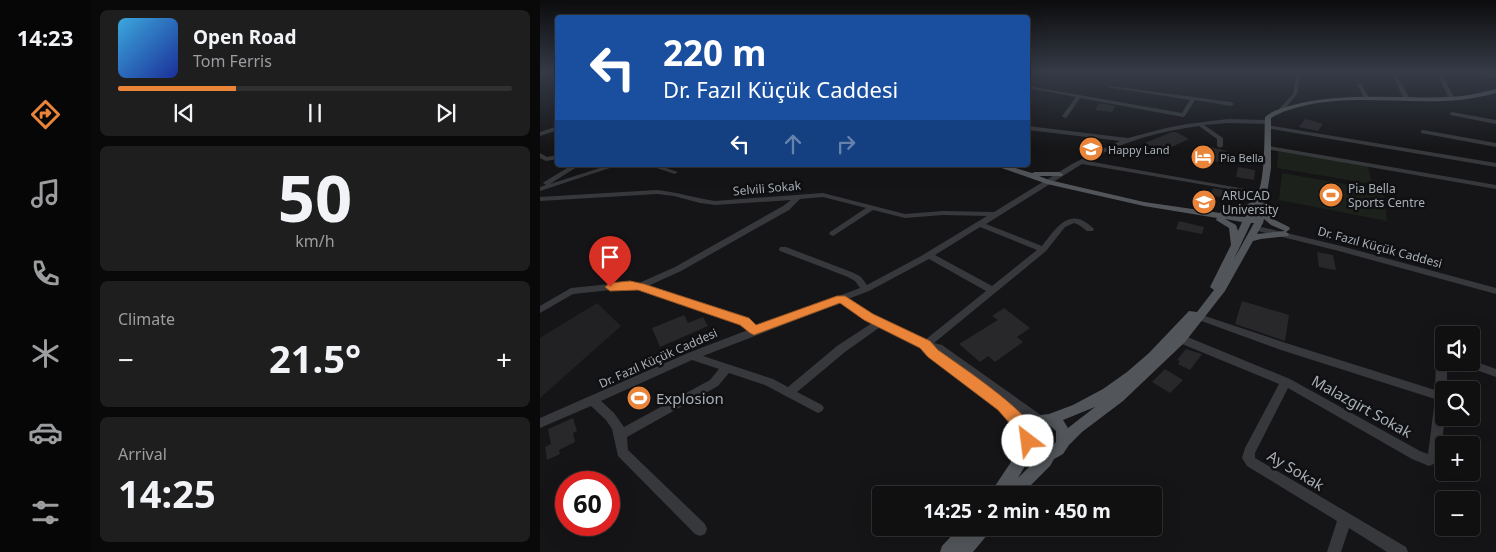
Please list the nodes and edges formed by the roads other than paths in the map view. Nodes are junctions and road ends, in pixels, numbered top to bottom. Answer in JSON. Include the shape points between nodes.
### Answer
{"nodes":[{"id":1,"x":1079,"y":98,"type":"edge"},
{"id":2,"x":1089,"y":98,"type":"edge"},
{"id":3,"x":1184,"y":98,"type":"edge"},
{"id":4,"x":1292,"y":98,"type":"edge"},
{"id":5,"x":1462,"y":98,"type":"edge"},
{"id":6,"x":1193,"y":99,"type":"junction"},
{"id":7,"x":1367,"y":99,"type":"joint"},
{"id":8,"x":1407,"y":99,"type":"joint"},
{"id":9,"x":1452,"y":99,"type":"joint"},
{"id":10,"x":1281,"y":110,"type":"junction"},
{"id":11,"x":1229,"y":111,"type":"dead end"},
{"id":12,"x":1452,"y":114,"type":"dead end"},
{"id":13,"x":1066,"y":116,"type":"dead end"},
{"id":14,"x":1496,"y":122,"type":"edge"},
{"id":15,"x":1201,"y":125,"type":"junction"},
{"id":16,"x":1267,"y":125,"type":"junction"},
{"id":17,"x":1030,"y":128,"type":"edge"},
{"id":18,"x":555,"y":129,"type":"edge"},
{"id":19,"x":541,"y":132,"type":"edge"},
{"id":20,"x":1423,"y":132,"type":"dead end"},
{"id":21,"x":1129,"y":140,"type":"junction"},
{"id":22,"x":1496,"y":145,"type":"edge"},
{"id":23,"x":1220,"y":146,"type":"dead end"},
{"id":24,"x":1268,"y":148,"type":"junction"},
{"id":25,"x":540,"y":155,"type":"edge"},
{"id":26,"x":555,"y":157,"type":"edge"},
{"id":27,"x":1083,"y":162,"type":"junction"},
{"id":28,"x":1496,"y":165,"type":"edge"},
{"id":29,"x":574,"y":167,"type":"edge"},
{"id":30,"x":610,"y":167,"type":"edge"},
{"id":31,"x":657,"y":167,"type":"edge"},
{"id":32,"x":1005,"y":167,"type":"edge"},
{"id":33,"x":1017,"y":170,"type":"junction"},
{"id":34,"x":675,"y":172,"type":"dead end"},
{"id":35,"x":1027,"y":173,"type":"junction"},
{"id":36,"x":1059,"y":174,"type":"junction"},
{"id":37,"x":1049,"y":181,"type":"junction"},
{"id":38,"x":1496,"y":187,"type":"edge"},
{"id":39,"x":540,"y":189,"type":"edge"},
{"id":40,"x":1262,"y":194,"type":"junction"},
{"id":41,"x":798,"y":196,"type":"junction"},
{"id":42,"x":540,"y":199,"type":"edge"},
{"id":43,"x":1258,"y":204,"type":"junction"},
{"id":44,"x":1160,"y":207,"type":"junction"},
{"id":45,"x":872,"y":208,"type":"junction"},
{"id":46,"x":1196,"y":213,"type":"junction"},
{"id":47,"x":995,"y":214,"type":"junction"},
{"id":48,"x":1220,"y":220,"type":"junction"},
{"id":49,"x":1246,"y":223,"type":"junction"},
{"id":50,"x":980,"y":224,"type":"junction"},
{"id":51,"x":1258,"y":226,"type":"junction"},
{"id":52,"x":1090,"y":229,"type":"dead end"},
{"id":53,"x":1286,"y":232,"type":"junction"},
{"id":54,"x":833,"y":234,"type":"dead end"},
{"id":55,"x":1251,"y":239,"type":"junction"},
{"id":56,"x":1235,"y":246,"type":"junction"},
{"id":57,"x":783,"y":249,"type":"dead end"},
{"id":58,"x":1042,"y":249,"type":"junction"},
{"id":59,"x":930,"y":256,"type":"junction"},
{"id":60,"x":1223,"y":279,"type":"junction"},
{"id":61,"x":640,"y":286,"type":"junction"},
{"id":62,"x":1496,"y":287,"type":"edge"},
{"id":63,"x":866,"y":289,"type":"junction"},
{"id":64,"x":992,"y":290,"type":"junction"},
{"id":65,"x":1496,"y":291,"type":"edge"},
{"id":66,"x":841,"y":299,"type":"junction"},
{"id":67,"x":540,"y":310,"type":"edge"},
{"id":68,"x":1199,"y":317,"type":"junction"},
{"id":69,"x":880,"y":322,"type":"junction"},
{"id":70,"x":754,"y":330,"type":"junction"},
{"id":71,"x":1181,"y":339,"type":"junction"},
{"id":72,"x":925,"y":345,"type":"junction"},
{"id":73,"x":692,"y":356,"type":"junction"},
{"id":74,"x":728,"y":367,"type":"junction"},
{"id":75,"x":1480,"y":367,"type":"edge"},
{"id":76,"x":1496,"y":373,"type":"edge"},
{"id":77,"x":1286,"y":382,"type":"junction"},
{"id":78,"x":983,"y":385,"type":"junction"},
{"id":79,"x":789,"y":392,"type":"junction"},
{"id":80,"x":1435,"y":394,"type":"edge"},
{"id":81,"x":592,"y":400,"type":"junction"},
{"id":82,"x":818,"y":408,"type":"dead end"},
{"id":83,"x":1043,"y":421,"type":"junction"},
{"id":84,"x":540,"y":423,"type":"edge"},
{"id":85,"x":1438,"y":426,"type":"edge"},
{"id":86,"x":622,"y":434,"type":"junction"},
{"id":87,"x":1029,"y":439,"type":"junction"},
{"id":88,"x":1065,"y":440,"type":"junction"},
{"id":89,"x":1049,"y":454,"type":"junction"},
{"id":90,"x":1004,"y":486,"type":"edge"},
{"id":91,"x":1020,"y":486,"type":"edge"},
{"id":92,"x":1345,"y":519,"type":"junction"},
{"id":93,"x":700,"y":529,"type":"dead end"},
{"id":94,"x":962,"y":536,"type":"edge"},
{"id":95,"x":975,"y":536,"type":"edge"},
{"id":96,"x":948,"y":552,"type":"edge"},
{"id":97,"x":962,"y":552,"type":"edge"},
{"id":98,"x":1334,"y":552,"type":"edge"},
{"id":99,"x":1401,"y":552,"type":"edge"}],
"edges":[{"from":1,"to":13,"type":"street"},
{"from":2,"to":6,"type":"street","via":[[1183,116]]},
{"from":3,"to":6,"type":"street"},
{"from":4,"to":10,"type":"street"},
{"from":5,"to":9,"type":"main road"},
{"from":6,"to":11,"type":"street","via":[[1231,102]]},
{"from":7,"to":8,"type":"main road"},
{"from":7,"to":10,"type":"main road","via":[[1339,98]]},
{"from":8,"to":9,"type":"main road"},
{"from":10,"to":16,"type":"main road","via":[[1268,117]]},
{"from":12,"to":14,"type":"street"},
{"from":15,"to":16,"type":"street","via":[[1228,119]]},
{"from":15,"to":21,"type":"street"},
{"from":15,"to":23,"type":"street","via":[[1220,138]]},
{"from":16,"to":24,"type":"main road"},
{"from":16,"to":28,"type":"street"},
{"from":17,"to":21,"type":"street"},
{"from":18,"to":19,"type":"street"},
{"from":20,"to":22,"type":"street"},
{"from":21,"to":27,"type":"street","name":"Dr. Fazıl Küçük Caddesi"},
{"from":24,"to":38,"type":"street"},
{"from":24,"to":40,"type":"main road"},
{"from":25,"to":26,"type":"street"},
{"from":27,"to":36,"type":"street","name":"Dr. Fazıl Küçük Caddesi"},
{"from":27,"to":40,"type":"street"},
{"from":29,"to":39,"type":"street"},
{"from":30,"to":39,"type":"street"},
{"from":31,"to":34,"type":"street"},
{"from":32,"to":33,"type":"main road"},
{"from":33,"to":35,"type":"main road"},
{"from":33,"to":37,"type":"main road"},
{"from":35,"to":36,"type":"main road"},
{"from":35,"to":37,"type":"main road"},
{"from":36,"to":37,"type":"street","name":"Dr. Fazıl Küçük Caddesi"},
{"from":37,"to":44,"type":"main road"},
{"from":37,"to":47,"type":"street","name":"Dr. Fazıl Küçük Caddesi"},
{"from":40,"to":43,"type":"main road"},
{"from":41,"to":42,"type":"street","name":"Selvili Sokak","via":[[715,203],[657,192]]},
{"from":41,"to":45,"type":"street","name":"Selvili Sokak","via":[[834,196]]},
{"from":41,"to":61,"type":"street","via":[[786,208],[678,269]]},
{"from":43,"to":46,"type":"main road","via":[[1237,211]]},
{"from":43,"to":49,"type":"main road"},
{"from":43,"to":51,"type":"main road"},
{"from":43,"to":53,"type":"main road","via":[[1268,220]]},
{"from":44,"to":46,"type":"main road"},
{"from":44,"to":48,"type":"main road"},
{"from":45,"to":47,"type":"street","name":"Selvili Sokak","via":[[905,216]]},
{"from":45,"to":54,"type":"street"},
{"from":46,"to":49,"type":"main road"},
{"from":47,"to":50,"type":"street","name":"Dr. Fazıl Küçük Caddesi"},
{"from":48,"to":49,"type":"main road"},
{"from":48,"to":56,"type":"main road","via":[[1233,227]]},
{"from":49,"to":51,"type":"main road"},
{"from":49,"to":56,"type":"main road"},
{"from":50,"to":58,"type":"street"},
{"from":50,"to":59,"type":"street","name":"Dr. Fazıl Küçük Caddesi"},
{"from":51,"to":53,"type":"street","name":"Dr. Fazıl Küçük Caddesi"},
{"from":51,"to":55,"type":"main road"},
{"from":52,"to":58,"type":"street","via":[[1079,222],[1065,222]]},
{"from":53,"to":55,"type":"main road"},
{"from":53,"to":62,"type":"street","name":"Dr. Fazıl Küçük Caddesi","via":[[1362,249]]},
{"from":53,"to":65,"type":"street","name":"Dr. Fazıl Küçük Caddesi"},
{"from":55,"to":60,"type":"main road"},
{"from":56,"to":60,"type":"main road"},
{"from":57,"to":63,"type":"street","via":[[852,275]]},
{"from":58,"to":64,"type":"street"},
{"from":59,"to":63,"type":"street","name":"Dr. Fazıl Küçük Caddesi"},
{"from":59,"to":64,"type":"street"},
{"from":60,"to":68,"type":"main road"},
{"from":60,"to":83,"type":"main road","via":[[1176,334],[1108,393],[1065,415]]},
{"from":61,"to":67,"type":"street","via":[[571,290]]},
{"from":61,"to":70,"type":"street","via":[[744,322]]},
{"from":63,"to":66,"type":"street","name":"Dr. Fazıl Küçük Caddesi"},
{"from":64,"to":72,"type":"street"},
{"from":66,"to":69,"type":"street"},
{"from":66,"to":70,"type":"street","name":"Dr. Fazıl Küçük Caddesi"},
{"from":68,"to":71,"type":"main road"},
{"from":68,"to":80,"type":"street"},
{"from":69,"to":72,"type":"street"},
{"from":69,"to":79,"type":"street","via":[[840,348]]},
{"from":70,"to":73,"type":"street","name":"Dr. Fazıl Küçük Caddesi"},
{"from":71,"to":77,"type":"street","name":"Malazgirt Sokak"},
{"from":71,"to":88,"type":"main road"},
{"from":72,"to":78,"type":"street"},
{"from":73,"to":74,"type":"street"},
{"from":73,"to":81,"type":"street","name":"Dr. Fazıl Küçük Caddesi"},
{"from":74,"to":79,"type":"street"},
{"from":74,"to":86,"type":"street","via":[[714,383]]},
{"from":75,"to":76,"type":"street"},
{"from":77,"to":85,"type":"street","name":"Malazgirt Sokak","via":[[1429,460],[1434,457]]},
{"from":77,"to":92,"type":"street","name":"Ay Sokak","via":[[1248,452],[1248,458]]},
{"from":78,"to":83,"type":"street"},
{"from":78,"to":87,"type":"street"},
{"from":79,"to":82,"type":"street"},
{"from":81,"to":84,"type":"street","name":"Dr. Fazıl Küçük Caddesi"},
{"from":81,"to":86,"type":"street","via":[[616,422]]},
{"from":83,"to":87,"type":"main road","via":[[1032,426]]},
{"from":83,"to":88,"type":"main road","via":[[1058,425]]},
{"from":86,"to":93,"type":"street","via":[[622,452]]},
{"from":87,"to":89,"type":"main road","via":[[1041,453]]},
{"from":87,"to":90,"type":"main road"},
{"from":88,"to":89,"type":"main road","via":[[1058,451]]},
{"from":89,"to":91,"type":"main road"},
{"from":92,"to":98,"type":"street"},
{"from":92,"to":99,"type":"street","name":"Ay Sokak"},
{"from":94,"to":96,"type":"main road"},
{"from":95,"to":97,"type":"main road"}]}
